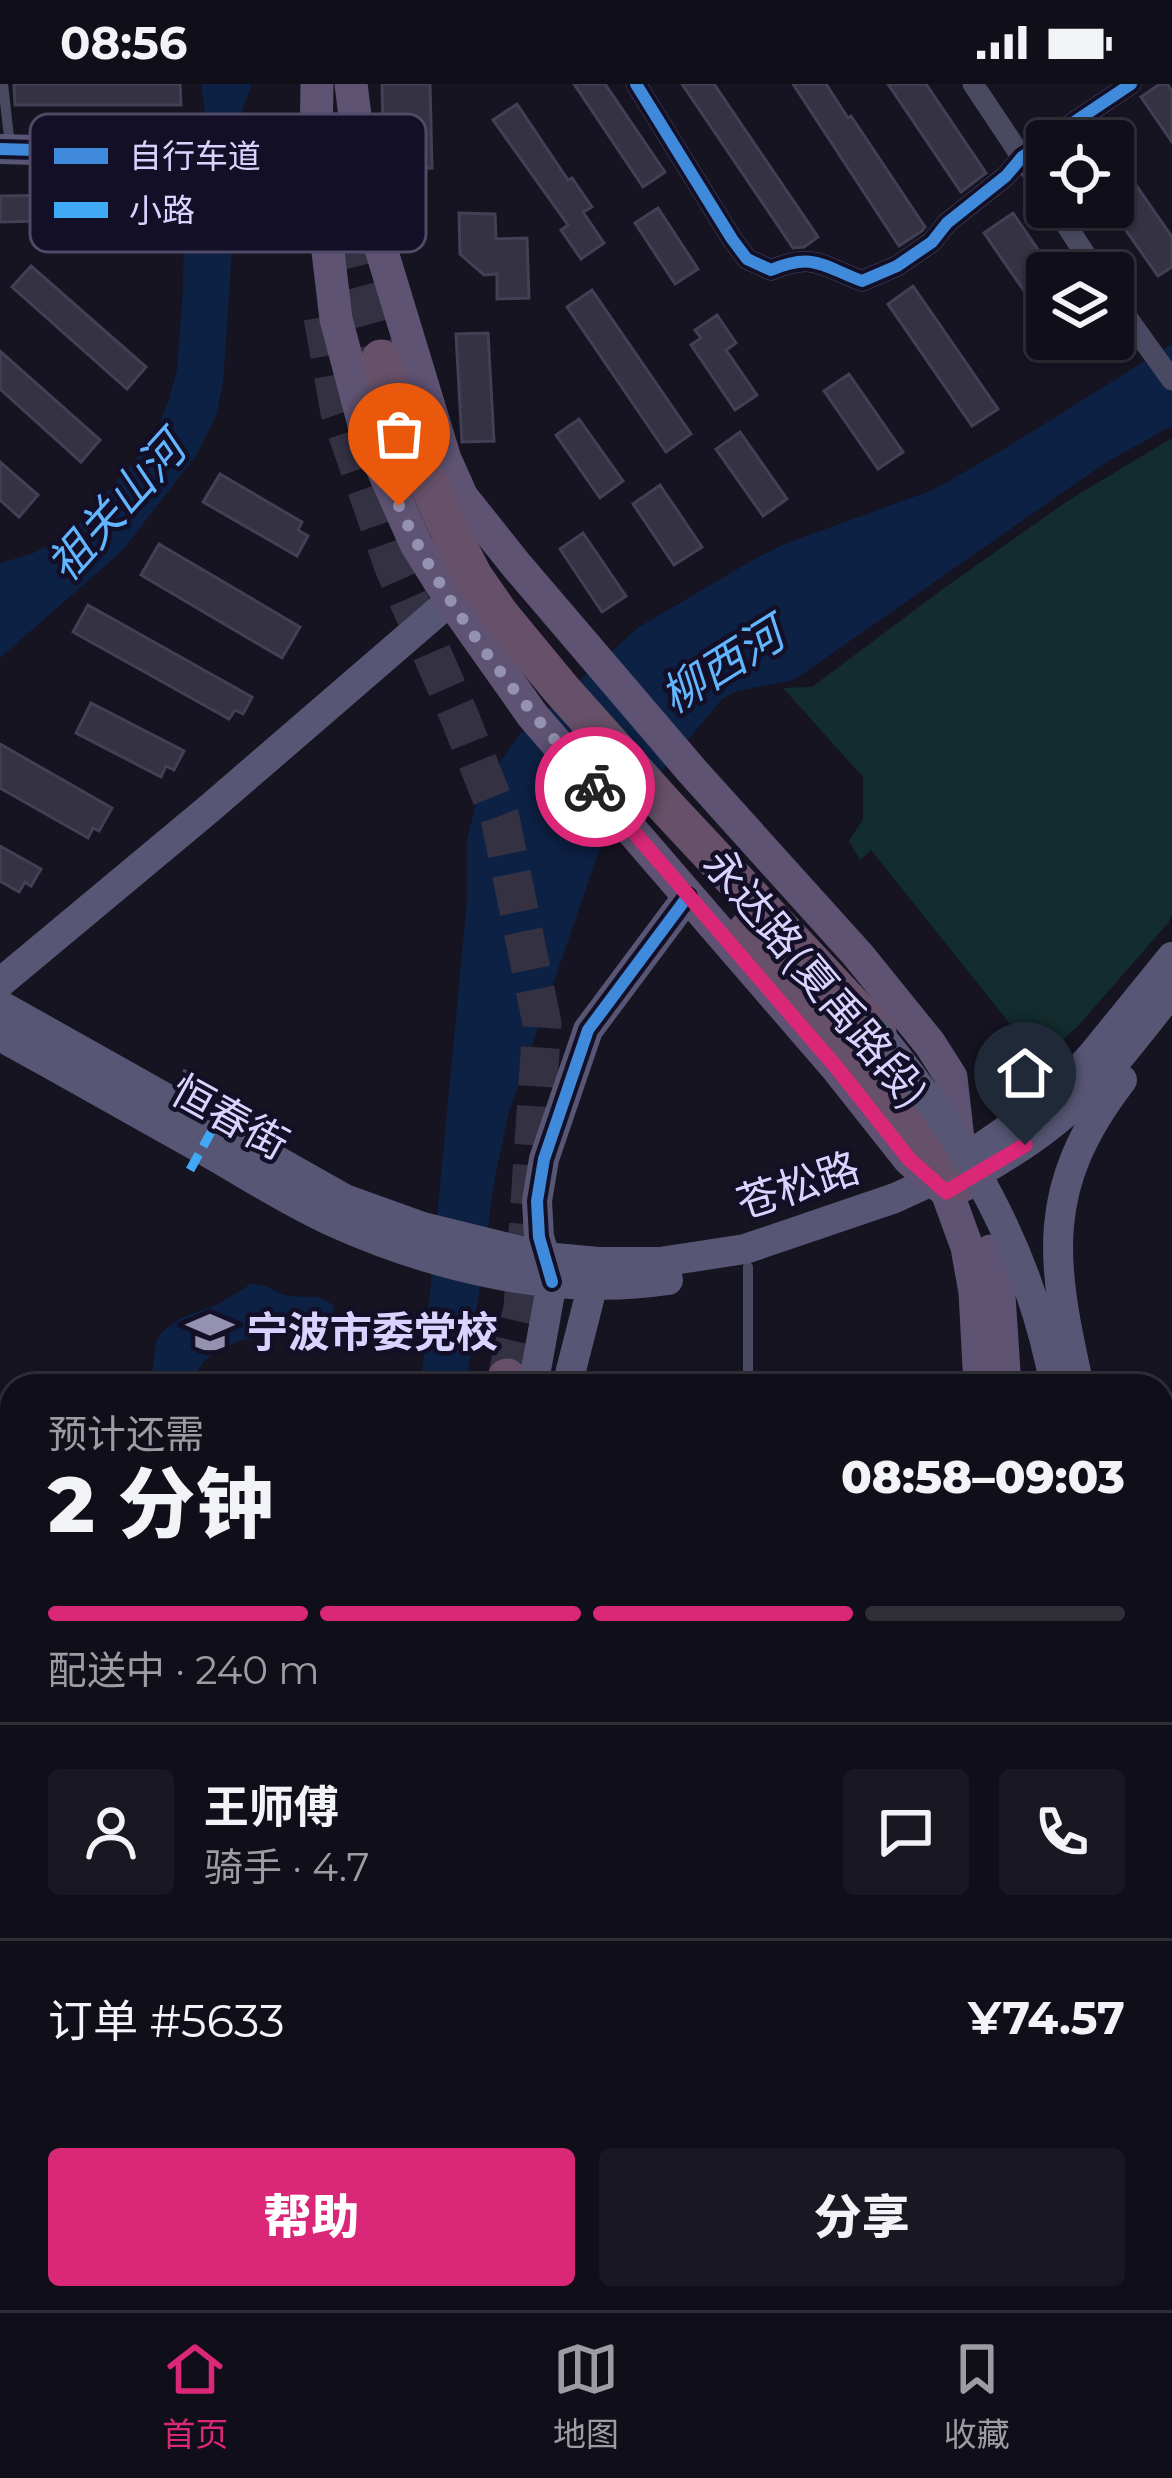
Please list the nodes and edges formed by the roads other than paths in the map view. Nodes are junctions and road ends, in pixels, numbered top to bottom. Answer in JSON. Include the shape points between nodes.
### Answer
{"nodes":[{"id":1,"x":3,"y":84,"type":"edge"},
{"id":2,"x":317,"y":84,"type":"edge"},
{"id":3,"x":351,"y":84,"type":"edge"},
{"id":4,"x":636,"y":84,"type":"edge"},
{"id":5,"x":973,"y":84,"type":"edge"},
{"id":6,"x":1131,"y":84,"type":"edge"},
{"id":7,"x":317,"y":114,"type":"tunnel mouth"},
{"id":8,"x":354,"y":114,"type":"tunnel mouth"},
{"id":9,"x":5,"y":150,"type":"edge"},
{"id":10,"x":1022,"y":157,"type":"junction"},
{"id":11,"x":1026,"y":163,"type":"edge"},
{"id":12,"x":327,"y":252,"type":"edge"},
{"id":13,"x":382,"y":252,"type":"edge"},
{"id":14,"x":1134,"y":330,"type":"edge"},
{"id":15,"x":381,"y":359,"type":"tunnel mouth"},
{"id":16,"x":1172,"y":380,"type":"edge"},
{"id":17,"x":451,"y":600,"type":"junction"},
{"id":18,"x":564,"y":678,"type":"junction"},
{"id":19,"x":680,"y":787,"type":"junction"},
{"id":20,"x":688,"y":896,"type":"junction"},
{"id":21,"x":1172,"y":957,"type":"edge"},
{"id":22,"x":0,"y":983,"type":"edge"},
{"id":23,"x":1172,"y":991,"type":"edge"},
{"id":24,"x":0,"y":1005,"type":"edge"},
{"id":25,"x":1172,"y":1014,"type":"edge"},
{"id":26,"x":877,"y":1032,"type":"joint"},
{"id":27,"x":0,"y":1036,"type":"edge"},
{"id":28,"x":948,"y":1181,"type":"junction"},
{"id":29,"x":424,"y":1242,"type":"junction"},
{"id":30,"x":748,"y":1268,"type":"junction"},
{"id":31,"x":549,"y":1270,"type":"junction"},
{"id":32,"x":596,"y":1273,"type":"junction"},
{"id":33,"x":518,"y":1374,"type":"edge"},
{"id":34,"x":570,"y":1374,"type":"edge"},
{"id":35,"x":748,"y":1374,"type":"edge"},
{"id":36,"x":979,"y":1374,"type":"edge"},
{"id":37,"x":1004,"y":1374,"type":"edge"},
{"id":38,"x":1052,"y":1374,"type":"edge"},
{"id":39,"x":1076,"y":1374,"type":"edge"}],
"edges":[{"from":1,"to":9,"type":"lane"},
{"from":2,"to":7,"type":"main road"},
{"from":3,"to":8,"type":"main road"},
{"from":4,"to":10,"type":"street","via":[[747,259],[771,270],[815,260],[862,281],[880,274],[932,242]]},
{"from":5,"to":10,"type":"street"},
{"from":6,"to":10,"type":"street"},
{"from":10,"to":11,"type":"street"},
{"from":12,"to":17,"type":"main road","via":[[335,319],[366,432]]},
{"from":13,"to":18,"type":"main road","via":[[461,497]]},
{"from":14,"to":16,"type":"street"},
{"from":15,"to":18,"type":"highway","via":[[398,415],[473,575],[500,615]]},
{"from":17,"to":18,"type":"main road"},
{"from":17,"to":22,"type":"main road"},
{"from":18,"to":19,"type":"highway"},
{"from":18,"to":20,"type":"main road","name":"永达路(夏禹路段)","via":[[634,831]]},
{"from":19,"to":26,"type":"highway"},
{"from":19,"to":28,"type":"highway","via":[[694,871],[853,1051]]},
{"from":19,"to":28,"type":"main road","name":"永达路(夏禹路段)","via":[[858,955],[930,1043],[951,1076]]},
{"from":20,"to":28,"type":"main road","name":"永达路(夏禹路段)","via":[[909,1159]]},
{"from":20,"to":31,"type":"main road","via":[[588,1030],[537,1202]]},
{"from":21,"to":28,"type":"main road","name":"苍松路","via":[[1054,1097]]},
{"from":23,"to":28,"type":"main road","name":"苍松路","via":[[1072,1108],[1025,1145]]},
{"from":24,"to":29,"type":"main road","name":"恒春街"},
{"from":25,"to":39,"type":"main road","via":[[1101,1108],[1064,1190],[1057,1278]]},
{"from":26,"to":38,"type":"main road","bridge":true,"via":[[993,1200]]},
{"from":27,"to":29,"type":"main road","name":"恒春街","via":[[327,1220]]},
{"from":28,"to":30,"type":"main road","name":"苍松路","via":[[900,1218]]},
{"from":28,"to":32,"type":"main road","name":"苍松路","via":[[745,1249]]},
{"from":28,"to":36,"type":"main road","name":"永达路(夏禹路段)","via":[[968,1247]]},
{"from":28,"to":37,"type":"main road","via":[[988,1237]]},
{"from":29,"to":31,"type":"main road","name":"苍松路"},
{"from":30,"to":32,"type":"main road","name":"苍松路","via":[[654,1282]]},
{"from":30,"to":35,"type":"lane"},
{"from":31,"to":32,"type":"main road","name":"苍松路"},
{"from":31,"to":33,"type":"main road"},
{"from":32,"to":34,"type":"main road"}]}
